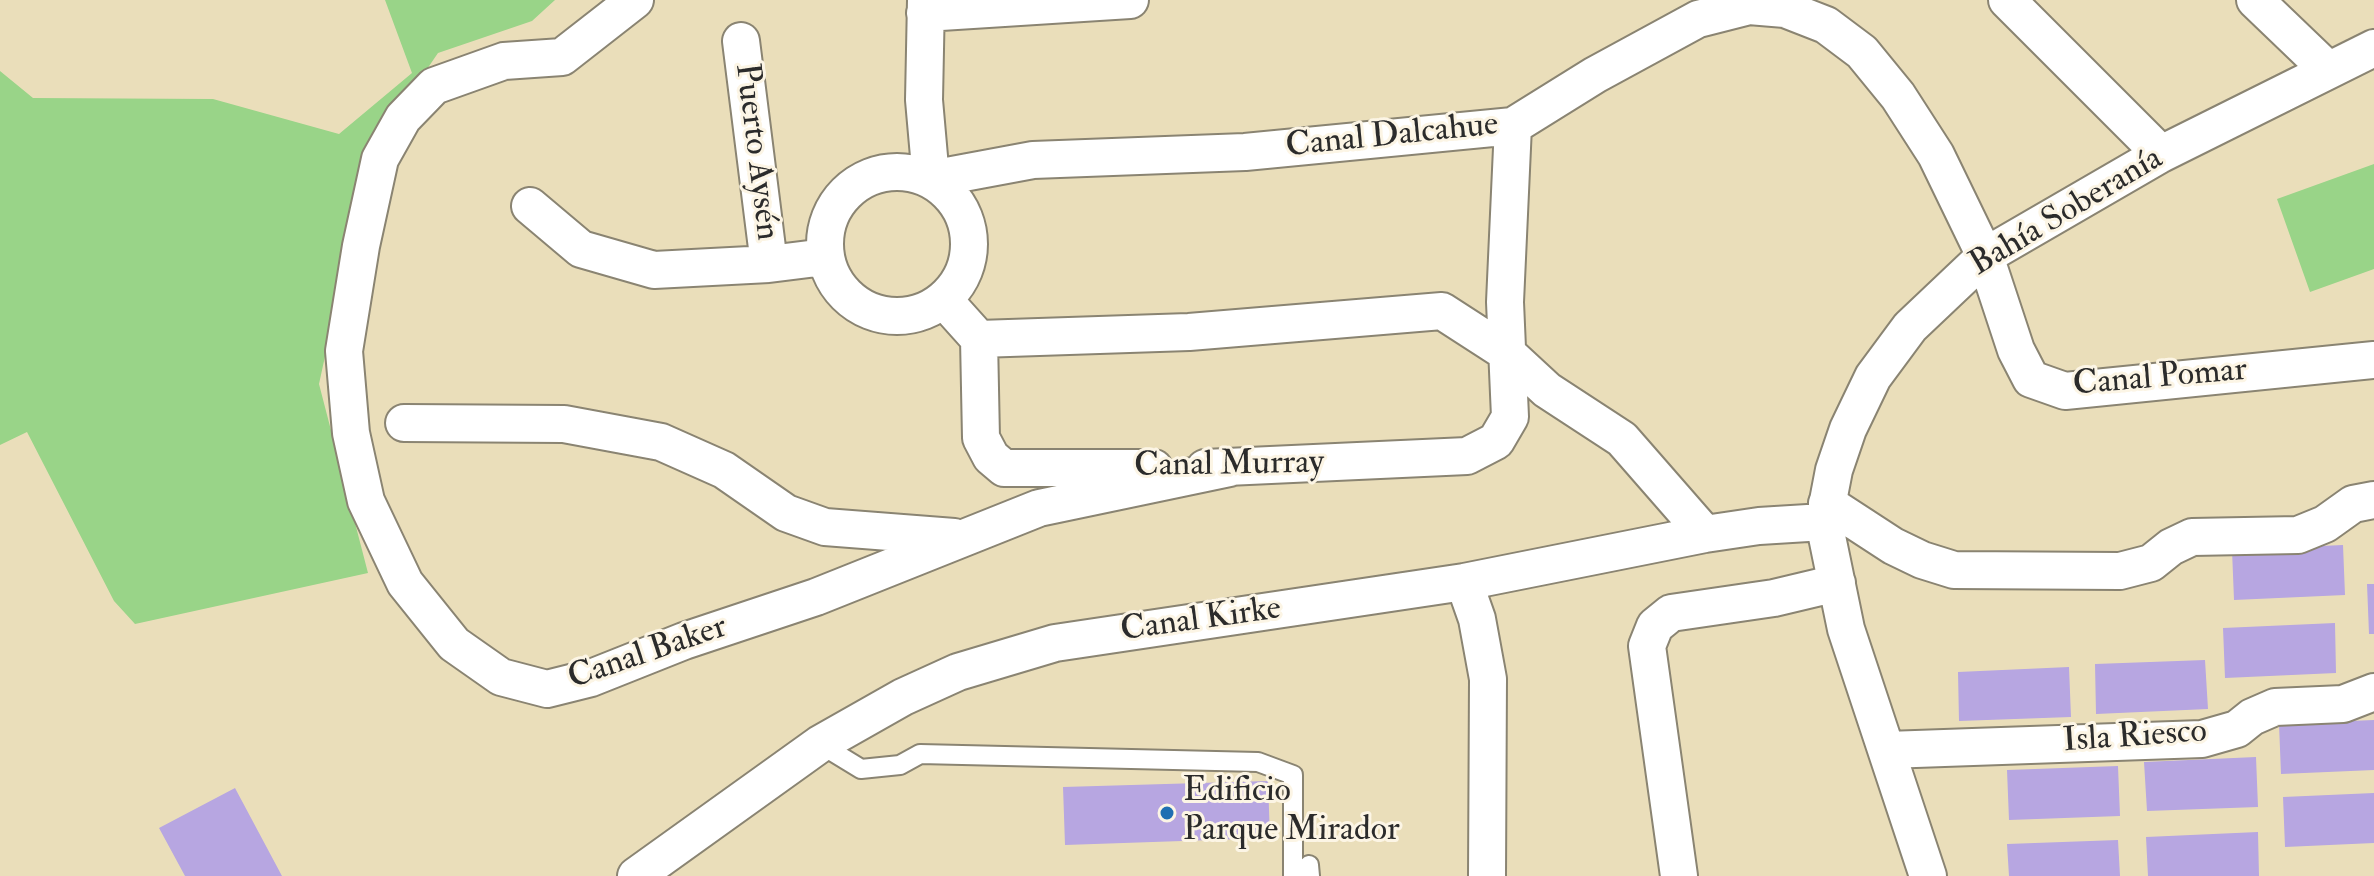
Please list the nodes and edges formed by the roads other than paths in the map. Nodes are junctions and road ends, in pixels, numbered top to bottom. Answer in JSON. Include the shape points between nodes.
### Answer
{"nodes":[{"id":1,"x":635,"y":0,"type":"edge"},
{"id":2,"x":1130,"y":0,"type":"edge"},
{"id":3,"x":2007,"y":0,"type":"edge"},
{"id":4,"x":2255,"y":0,"type":"edge"},
{"id":5,"x":925,"y":7,"type":"edge"},
{"id":6,"x":741,"y":41,"type":"dead end"},
{"id":7,"x":2374,"y":48,"type":"edge"},
{"id":8,"x":2328,"y":70,"type":"junction"},
{"id":9,"x":1513,"y":126,"type":"junction"},
{"id":10,"x":2161,"y":154,"type":"junction"},
{"id":11,"x":931,"y":179,"type":"junction"},
{"id":12,"x":530,"y":206,"type":"dead end"},
{"id":13,"x":1985,"y":256,"type":"junction"},
{"id":14,"x":825,"y":257,"type":"junction"},
{"id":15,"x":769,"y":264,"type":"junction"},
{"id":16,"x":944,"y":300,"type":"junction"},
{"id":17,"x":979,"y":339,"type":"junction"},
{"id":18,"x":1507,"y":353,"type":"junction"},
{"id":19,"x":2374,"y":360,"type":"edge"},
{"id":20,"x":404,"y":423,"type":"dead end"},
{"id":21,"x":1230,"y":468,"type":"junction"},
{"id":22,"x":2374,"y":500,"type":"edge"},
{"id":23,"x":1826,"y":512,"type":"junction"},
{"id":24,"x":1705,"y":534,"type":"junction"},
{"id":25,"x":961,"y":538,"type":"junction"},
{"id":26,"x":1464,"y":582,"type":"junction"},
{"id":27,"x":1837,"y":583,"type":"junction"},
{"id":28,"x":2374,"y":692,"type":"edge"},
{"id":29,"x":820,"y":744,"type":"junction"},
{"id":30,"x":1887,"y":750,"type":"junction"},
{"id":31,"x":636,"y":876,"type":"edge"},
{"id":32,"x":1293,"y":876,"type":"edge"},
{"id":33,"x":1487,"y":876,"type":"edge"},
{"id":34,"x":1679,"y":876,"type":"edge"},
{"id":35,"x":1928,"y":876,"type":"edge"}],
"edges":[{"from":1,"to":25,"type":"street","name":"Canal Baker","via":[[562,57],[504,61],[434,86],[403,118],[380,159],[344,351],[351,433],[366,501],[405,583],[454,644],[501,677],[547,689],[816,597]]},
{"from":2,"to":5,"type":"street"},
{"from":3,"to":10,"type":"street"},
{"from":4,"to":8,"type":"street"},
{"from":5,"to":11,"type":"street","via":[[924,100]]},
{"from":6,"to":15,"type":"street","name":"Puerto Aysén"},
{"from":7,"to":8,"type":"street","name":"Bahía Soberanía"},
{"from":8,"to":10,"type":"street","name":"Bahía Soberanía"},
{"from":9,"to":11,"type":"street","name":"Canal Dalcahue","via":[[1245,152],[1033,160]]},
{"from":9,"to":13,"type":"street","name":"Canal Dalcahue","via":[[1698,19],[1749,6],[1785,9],[1826,25],[1862,52],[1889,85],[1936,155]]},
{"from":9,"to":18,"type":"street","name":"Canal Murray"},
{"from":10,"to":13,"type":"street","name":"Bahía Soberanía"},
{"from":11,"to":14,"type":"street","name":"Canal Dalcahue","via":[[907,172],[877,173],[854,185],[831,212]]},
{"from":11,"to":16,"type":"street","via":[[950,194],[964,216],[969,253],[965,270]]},
{"from":12,"to":15,"type":"street","via":[[581,249],[654,270]]},
{"from":13,"to":19,"type":"street","name":"Canal Pomar","via":[[2031,379],[2065,391]]},
{"from":13,"to":23,"type":"street","name":"Bahía Soberanía","via":[[1910,327],[1873,377],[1848,429]]},
{"from":14,"to":15,"type":"street"},
{"from":14,"to":16,"type":"street","via":[[833,281],[864,310],[895,317]]},
{"from":16,"to":17,"type":"street"},
{"from":17,"to":18,"type":"street","via":[[1189,332],[1442,311]]},
{"from":17,"to":21,"type":"street","name":"Canal Murray","via":[[981,438],[1004,468]]},
{"from":18,"to":21,"type":"street","name":"Canal Murray","via":[[1510,417],[1496,441],[1467,456]]},
{"from":18,"to":24,"type":"street","via":[[1547,390],[1622,439]]},
{"from":20,"to":25,"type":"street","via":[[564,424],[661,442],[724,470],[786,513],[825,527]]},
{"from":21,"to":25,"type":"street","name":"Canal Baker","via":[[1039,508]]},
{"from":22,"to":23,"type":"street","via":[[2353,504],[2298,535],[2192,537],[2151,563],[2120,571],[1954,570],[1922,560]]},
{"from":23,"to":24,"type":"street","name":"Canal Kirke"},
{"from":23,"to":27,"type":"street","name":"Bahía Soberanía"},
{"from":24,"to":26,"type":"street","name":"Canal Kirke"},
{"from":26,"to":29,"type":"street","name":"Canal Kirke","via":[[1055,643],[958,672]]},
{"from":26,"to":33,"type":"street","via":[[1488,679]]},
{"from":27,"to":30,"type":"street","name":"Bahía Soberanía","via":[[1846,629]]},
{"from":27,"to":34,"type":"street","via":[[1671,613],[1655,626],[1647,646]]},
{"from":28,"to":30,"type":"street","name":"Isla Riesco","via":[[2343,704],[2275,707],[2237,729],[2202,739]]},
{"from":29,"to":31,"type":"street","name":"Canal Kirke"},
{"from":29,"to":32,"type":"lane","via":[[861,769],[900,765],[920,754],[1258,762],[1293,775]]},
{"from":30,"to":35,"type":"street","name":"Bahía Soberanía"}]}
